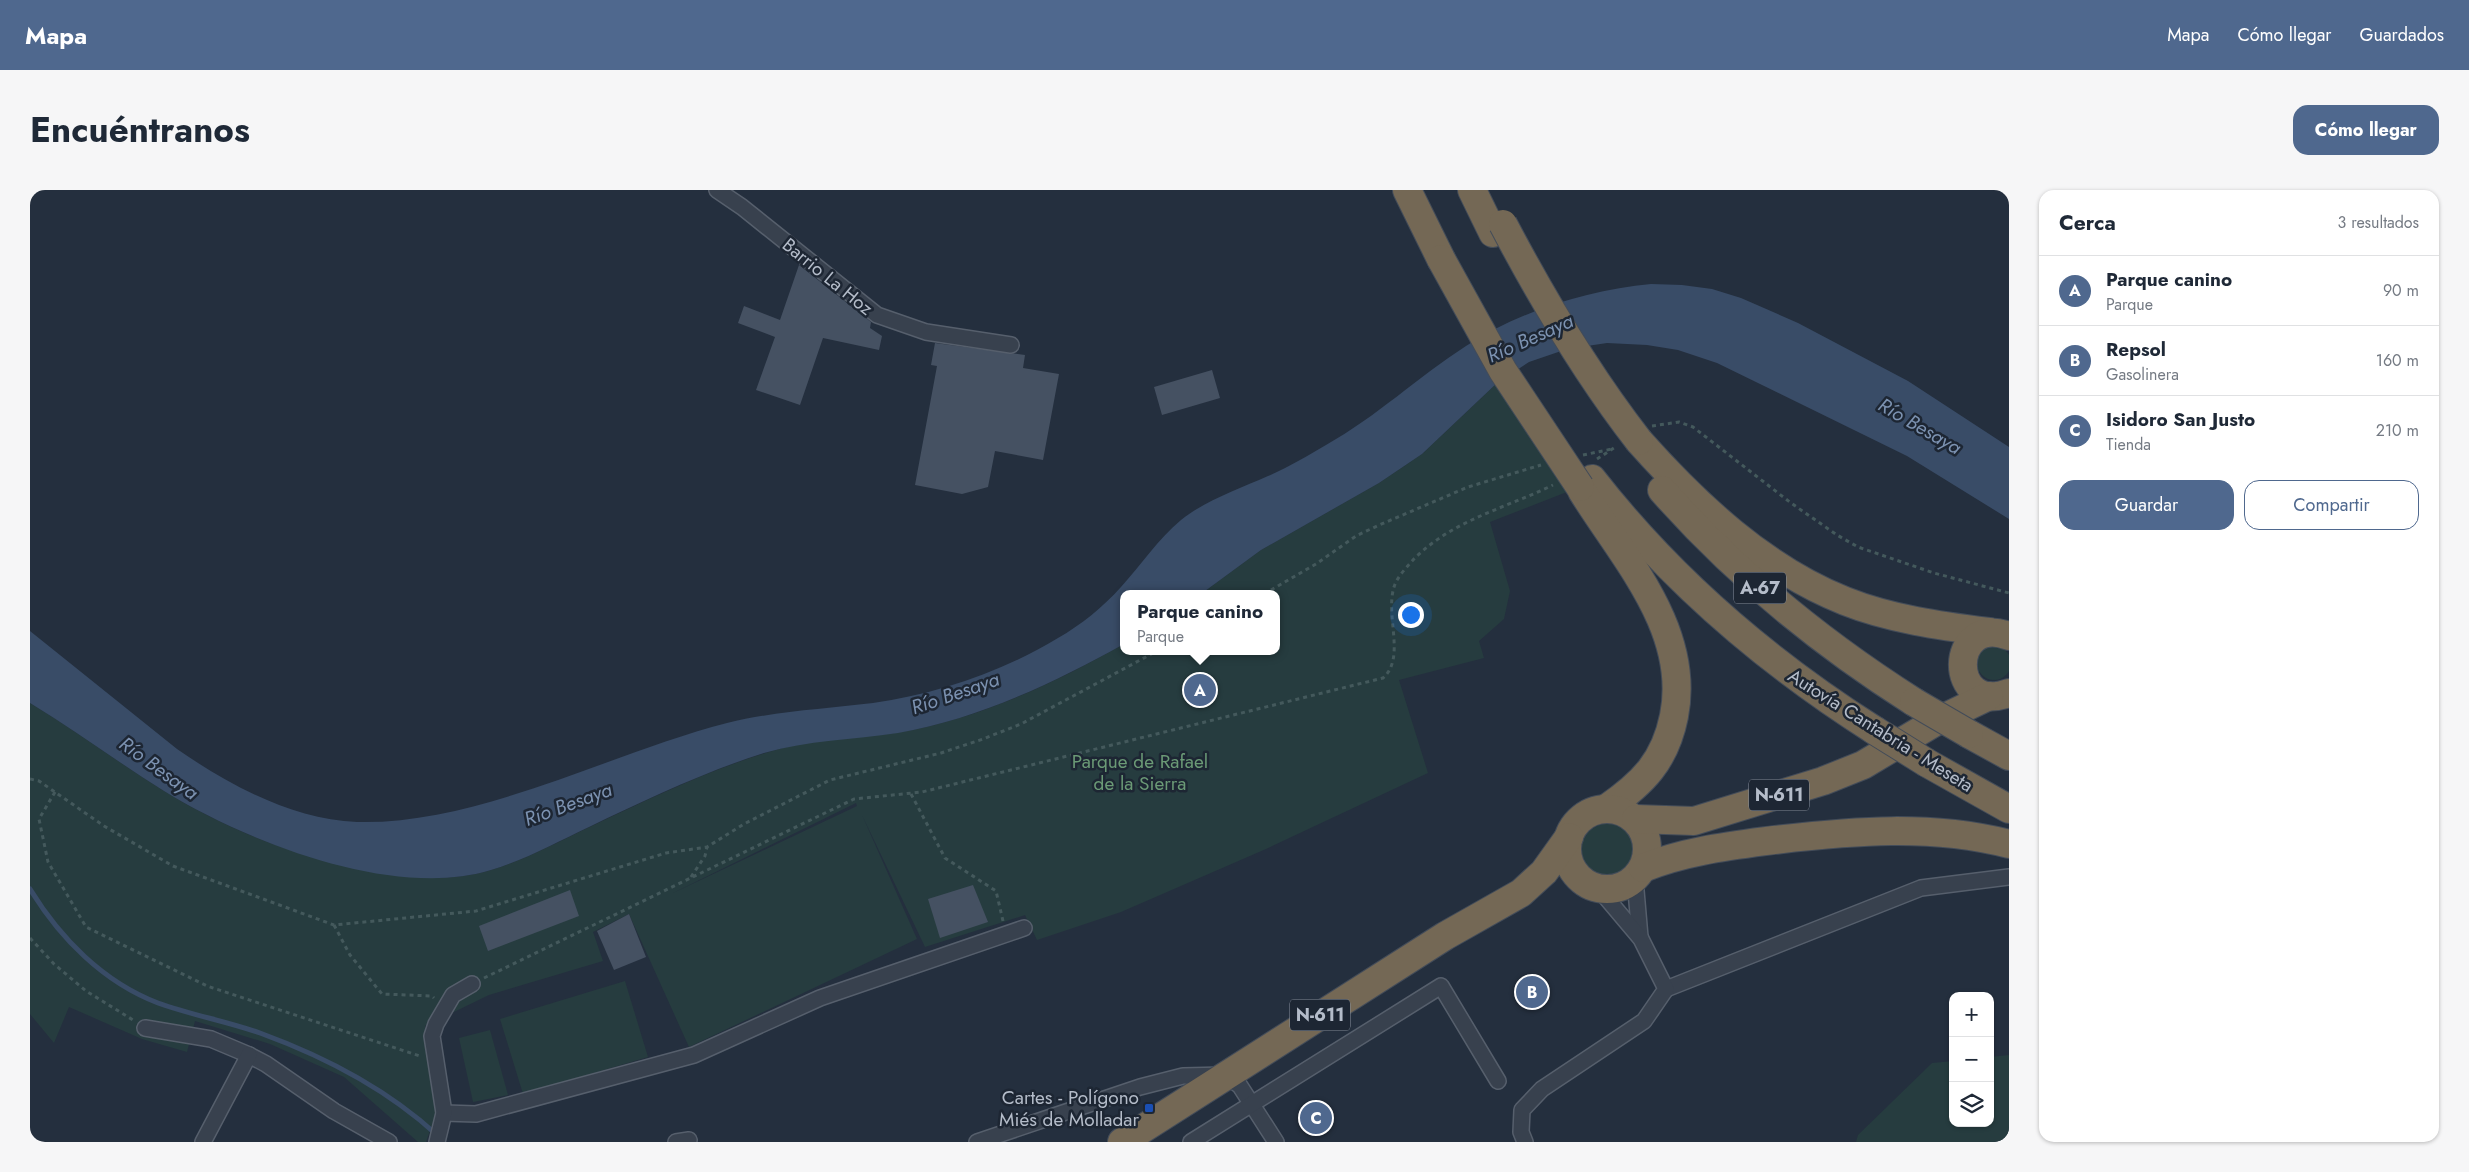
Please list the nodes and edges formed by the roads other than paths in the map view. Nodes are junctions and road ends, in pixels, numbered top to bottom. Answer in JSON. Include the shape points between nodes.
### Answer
{"nodes":[{"id":1,"x":717,"y":190,"type":"edge"},
{"id":2,"x":1407,"y":190,"type":"edge"},
{"id":3,"x":1422,"y":190,"type":"edge"},
{"id":4,"x":1472,"y":190,"type":"edge"},
{"id":5,"x":1486,"y":190,"type":"edge"},
{"id":6,"x":1498,"y":228,"type":"junction"},
{"id":7,"x":1447,"y":257,"type":"junction"},
{"id":8,"x":1011,"y":345,"type":"dead end"},
{"id":9,"x":1629,"y":442,"type":"junction"},
{"id":10,"x":1579,"y":474,"type":"junction"},
{"id":11,"x":1999,"y":634,"type":"edge"},
{"id":12,"x":1962,"y":671,"type":"junction"},
{"id":13,"x":1999,"y":694,"type":"edge"},
{"id":14,"x":1935,"y":722,"type":"junction"},
{"id":15,"x":2009,"y":756,"type":"edge"},
{"id":16,"x":1607,"y":808,"type":"junction"},
{"id":17,"x":2009,"y":809,"type":"edge"},
{"id":18,"x":1636,"y":819,"type":"junction"},
{"id":19,"x":1694,"y":821,"type":"junction"},
{"id":20,"x":1569,"y":837,"type":"junction"},
{"id":21,"x":2009,"y":844,"type":"edge"},
{"id":22,"x":1641,"y":869,"type":"junction"},
{"id":23,"x":2009,"y":878,"type":"edge"},
{"id":24,"x":1595,"y":887,"type":"junction"},
{"id":25,"x":1521,"y":893,"type":"junction"},
{"id":26,"x":1024,"y":928,"type":"dead end"},
{"id":27,"x":1641,"y":939,"type":"junction"},
{"id":28,"x":472,"y":984,"type":"road end"},
{"id":29,"x":1666,"y":989,"type":"junction"},
{"id":30,"x":145,"y":1028,"type":"road end"},
{"id":31,"x":249,"y":1055,"type":"junction"},
{"id":32,"x":1226,"y":1076,"type":"junction"},
{"id":33,"x":1498,"y":1081,"type":"dead end"},
{"id":34,"x":1252,"y":1103,"type":"junction"},
{"id":35,"x":443,"y":1117,"type":"junction"},
{"id":36,"x":203,"y":1142,"type":"edge"},
{"id":37,"x":389,"y":1142,"type":"edge"},
{"id":38,"x":437,"y":1142,"type":"edge"},
{"id":39,"x":977,"y":1142,"type":"edge"},
{"id":40,"x":1122,"y":1142,"type":"edge"},
{"id":41,"x":1191,"y":1142,"type":"edge"},
{"id":42,"x":1276,"y":1142,"type":"edge"},
{"id":43,"x":1525,"y":1142,"type":"edge"}],
"edges":[{"from":1,"to":8,"type":"street","name":"Barrio La Hoz","via":[[742,206],[877,315],[926,332]]},
{"from":2,"to":7,"type":"highway"},
{"from":3,"to":7,"type":"highway","name":"Autovía Cantabria - Meseta","number":"A-67"},
{"from":4,"to":6,"type":"highway","number":"A-67"},
{"from":5,"to":6,"type":"highway"},
{"from":6,"to":9,"type":"highway","number":"A-67","via":[[1550,337],[1572,372]]},
{"from":7,"to":10,"type":"highway","name":"Autovía Cantabria - Meseta","number":"A-67"},
{"from":9,"to":11,"type":"highway","via":[[1665,470],[1718,520],[1772,562],[1811,584],[1880,613]]},
{"from":9,"to":15,"type":"highway","number":"A-67","bridge":true,"via":[[1699,531],[1759,588],[1823,640],[1914,702]]},
{"from":10,"to":16,"type":"highway","via":[[1657,611],[1669,639],[1676,674],[1673,721],[1659,758],[1639,784]]},
{"from":10,"to":17,"type":"highway","name":"Autovía Cantabria - Meseta","number":"A-67","bridge":true,"via":[[1727,621],[1790,674],[1927,763]]},
{"from":11,"to":12,"type":"highway","number":"N-611","via":[[1979,635],[1971,642],[1962,660]]},
{"from":12,"to":13,"type":"highway","number":"N-611","via":[[1972,688]]},
{"from":12,"to":14,"type":"highway","number":"N-611","via":[[1952,699]]},
{"from":13,"to":14,"type":"highway","number":"N-611"},
{"from":14,"to":19,"type":"highway","number":"N-611","via":[[1863,765],[1805,787]]},
{"from":16,"to":18,"type":"highway","number":"N-611"},
{"from":16,"to":20,"type":"highway","number":"N-611","via":[[1583,816]]},
{"from":18,"to":19,"type":"highway","number":"N-611"},
{"from":18,"to":22,"type":"highway","via":[[1648,843]]},
{"from":19,"to":22,"type":"highway","number":"N-611","via":[[1677,833]]},
{"from":20,"to":24,"type":"highway","via":[[1569,862],[1578,876]]},
{"from":20,"to":25,"type":"highway","number":"N-611","via":[[1544,872]]},
{"from":21,"to":22,"type":"highway","via":[[1943,832],[1872,830],[1712,848]]},
{"from":22,"to":24,"type":"highway","number":"N-611","via":[[1617,888]]},
{"from":22,"to":27,"type":"street"},
{"from":23,"to":29,"type":"street","via":[[1921,888]]},
{"from":24,"to":25,"type":"highway","number":"N-611","via":[[1550,888]]},
{"from":24,"to":27,"type":"street"},
{"from":25,"to":32,"type":"highway","number":"N-611","via":[[1446,936]]},
{"from":26,"to":35,"type":"street","via":[[820,998],[694,1055],[476,1114]]},
{"from":27,"to":29,"type":"street"},
{"from":28,"to":35,"type":"street","via":[[453,996],[432,1036]]},
{"from":29,"to":43,"type":"street","via":[[1644,1021],[1542,1090],[1522,1110],[1521,1132]]},
{"from":30,"to":31,"type":"street","via":[[211,1039]]},
{"from":31,"to":36,"type":"street"},
{"from":31,"to":37,"type":"street","via":[[334,1111]]},
{"from":32,"to":34,"type":"street","via":[[1236,1081]]},
{"from":32,"to":39,"type":"street","via":[[1182,1076],[1140,1086]]},
{"from":32,"to":40,"type":"highway","number":"N-611"},
{"from":33,"to":34,"type":"street","via":[[1441,986]]},
{"from":34,"to":41,"type":"street"},
{"from":34,"to":42,"type":"street"},
{"from":35,"to":38,"type":"street"}]}
